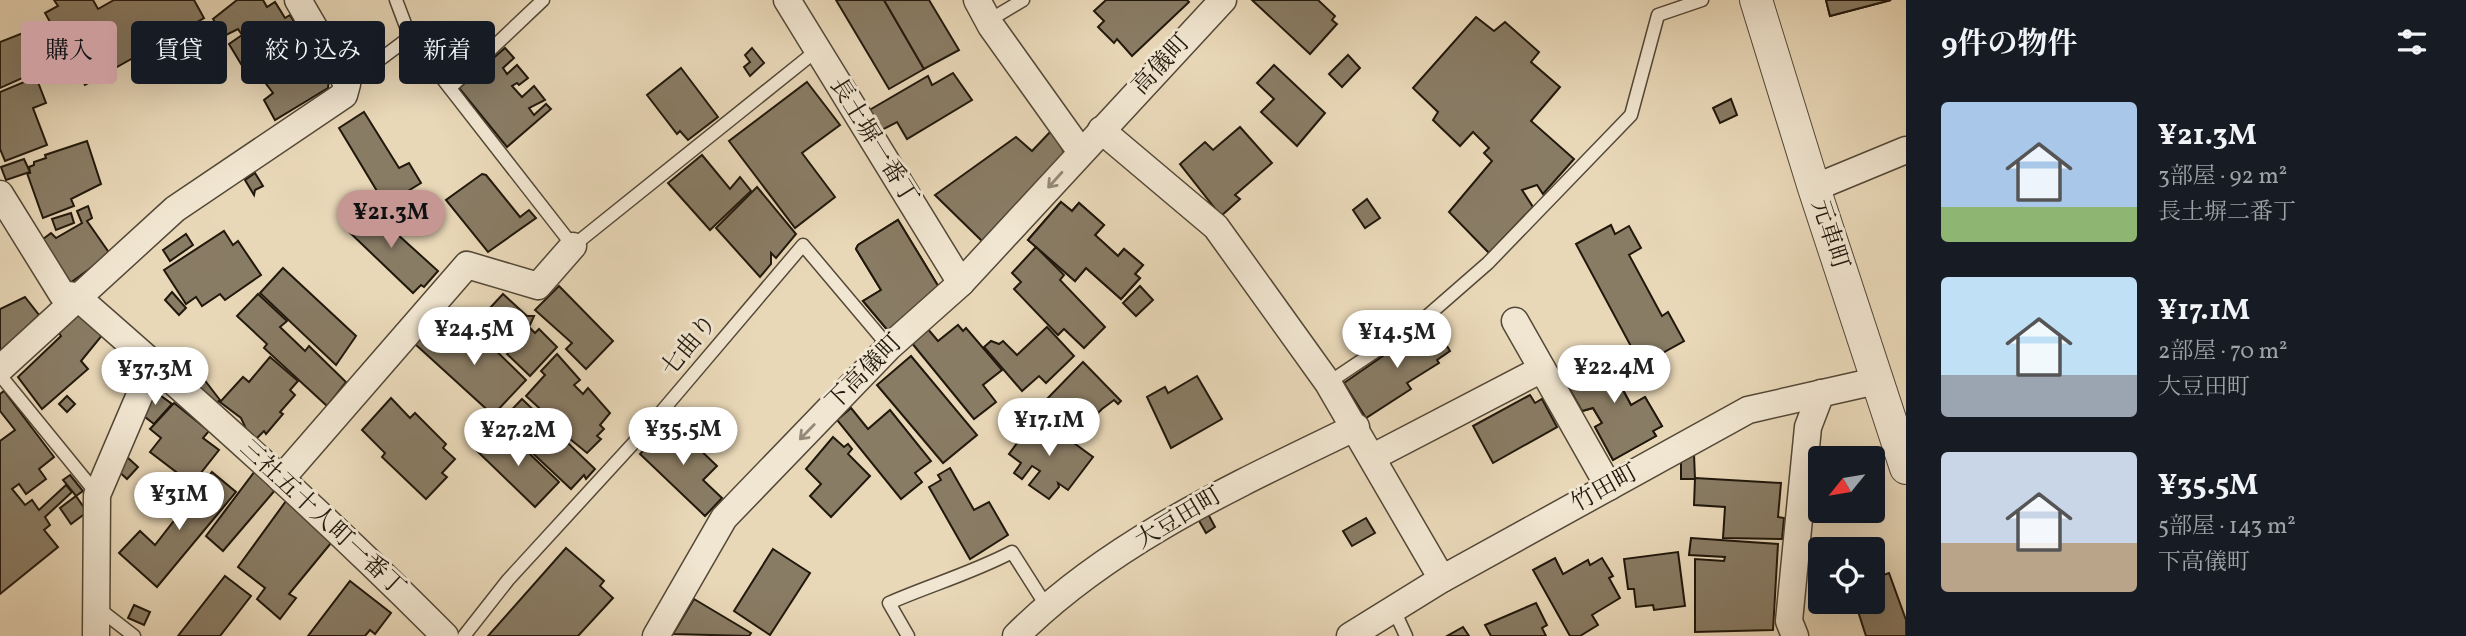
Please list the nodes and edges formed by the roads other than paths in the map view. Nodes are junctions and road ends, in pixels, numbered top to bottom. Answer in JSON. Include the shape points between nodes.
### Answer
{"nodes":[{"id":1,"x":298,"y":0,"type":"edge"},
{"id":2,"x":396,"y":0,"type":"edge"},
{"id":3,"x":543,"y":0,"type":"edge"},
{"id":4,"x":787,"y":0,"type":"edge"},
{"id":5,"x":1023,"y":0,"type":"edge"},
{"id":6,"x":1223,"y":0,"type":"edge"},
{"id":7,"x":1702,"y":0,"type":"edge"},
{"id":8,"x":1756,"y":0,"type":"edge"},
{"id":9,"x":982,"y":11,"type":"edge"},
{"id":10,"x":310,"y":21,"type":"edge"},
{"id":11,"x":404,"y":21,"type":"edge"},
{"id":12,"x":816,"y":51,"type":"junction"},
{"id":13,"x":346,"y":84,"type":"edge"},
{"id":14,"x":447,"y":84,"type":"edge"},
{"id":15,"x":450,"y":88,"type":"junction"},
{"id":16,"x":1101,"y":130,"type":"junction"},
{"id":17,"x":1906,"y":150,"type":"edge"},
{"id":18,"x":1080,"y":152,"type":"junction"},
{"id":19,"x":1814,"y":188,"type":"junction"},
{"id":20,"x":0,"y":194,"type":"edge"},
{"id":21,"x":573,"y":246,"type":"junction"},
{"id":22,"x":961,"y":283,"type":"junction"},
{"id":23,"x":76,"y":296,"type":"junction"},
{"id":24,"x":1515,"y":321,"type":"dead end"},
{"id":25,"x":889,"y":348,"type":"junction"},
{"id":26,"x":153,"y":364,"type":"junction"},
{"id":27,"x":0,"y":369,"type":"edge"},
{"id":28,"x":1542,"y":369,"type":"junction"},
{"id":29,"x":0,"y":375,"type":"edge"},
{"id":30,"x":1876,"y":381,"type":"junction"},
{"id":31,"x":1328,"y":383,"type":"junction"},
{"id":32,"x":1821,"y":394,"type":"junction"},
{"id":33,"x":1356,"y":427,"type":"junction"},
{"id":34,"x":1373,"y":457,"type":"junction"},
{"id":35,"x":1906,"y":468,"type":"edge"},
{"id":36,"x":281,"y":479,"type":"junction"},
{"id":37,"x":1609,"y":487,"type":"junction"},
{"id":38,"x":97,"y":495,"type":"junction"},
{"id":39,"x":1441,"y":579,"type":"junction"},
{"id":40,"x":1047,"y":607,"type":"junction"},
{"id":41,"x":99,"y":608,"type":"junction"},
{"id":42,"x":1394,"y":610,"type":"junction"},
{"id":43,"x":96,"y":636,"type":"edge"},
{"id":44,"x":134,"y":636,"type":"edge"},
{"id":45,"x":444,"y":636,"type":"edge"},
{"id":46,"x":464,"y":636,"type":"edge"},
{"id":47,"x":656,"y":636,"type":"edge"},
{"id":48,"x":908,"y":636,"type":"edge"},
{"id":49,"x":1016,"y":636,"type":"edge"},
{"id":50,"x":1350,"y":636,"type":"edge"},
{"id":51,"x":1406,"y":636,"type":"edge"},
{"id":52,"x":1795,"y":636,"type":"edge"}],
"edges":[{"from":1,"to":10,"type":"street"},
{"from":2,"to":11,"type":"lane"},
{"from":3,"to":15,"type":"lane"},
{"from":4,"to":12,"type":"street","name":"長土塀一番丁"},
{"from":5,"to":9,"type":"lane"},
{"from":6,"to":16,"type":"street","name":"高儀町"},
{"from":7,"to":31,"type":"lane","via":[[1658,15],[1630,115],[1488,263],[1425,318]]},
{"from":8,"to":19,"type":"street","name":"元車町"},
{"from":9,"to":18,"type":"street"},
{"from":12,"to":21,"type":"lane"},
{"from":12,"to":22,"type":"street","name":"長土塀一番丁"},
{"from":13,"to":23,"type":"street","via":[[344,96],[174,209]]},
{"from":14,"to":15,"type":"lane"},
{"from":15,"to":21,"type":"lane"},
{"from":16,"to":18,"type":"street","name":"下高儀町"},
{"from":16,"to":31,"type":"street","via":[[1216,227]]},
{"from":17,"to":19,"type":"street"},
{"from":18,"to":22,"type":"street","name":"下高儀町","one_way":true},
{"from":19,"to":30,"type":"street","name":"元車町"},
{"from":20,"to":23,"type":"street","name":"三社五十人町一番丁","via":[[62,294]]},
{"from":21,"to":36,"type":"street","via":[[538,286],[467,265]]},
{"from":22,"to":25,"type":"street","name":"下高儀町"},
{"from":23,"to":26,"type":"street","name":"三社五十人町一番丁"},
{"from":23,"to":27,"type":"street"},
{"from":24,"to":28,"type":"street"},
{"from":25,"to":46,"type":"lane","name":"七曲り","via":[[803,245]]},
{"from":25,"to":47,"type":"street","name":"下高儀町","one_way":true,"via":[[724,518]]},
{"from":26,"to":36,"type":"street","name":"三社五十人町一番丁"},
{"from":26,"to":38,"type":"street"},
{"from":28,"to":34,"type":"street"},
{"from":28,"to":37,"type":"street"},
{"from":29,"to":38,"type":"lane"},
{"from":30,"to":32,"type":"street","name":"竹田町"},
{"from":30,"to":35,"type":"street","name":"元車町"},
{"from":31,"to":33,"type":"street"},
{"from":32,"to":37,"type":"street","name":"竹田町","via":[[1748,410]]},
{"from":32,"to":52,"type":"street","via":[[1808,427],[1789,621]]},
{"from":33,"to":34,"type":"street"},
{"from":33,"to":40,"type":"street","name":"大豆田町","via":[[1174,517]]},
{"from":34,"to":39,"type":"street"},
{"from":36,"to":45,"type":"street","name":"三社五十人町一番丁"},
{"from":37,"to":39,"type":"street","name":"竹田町"},
{"from":38,"to":41,"type":"street"},
{"from":39,"to":42,"type":"street","name":"竹田町"},
{"from":40,"to":48,"type":"lane","via":[[1012,552],[976,571],[889,603]]},
{"from":40,"to":49,"type":"street","name":"大豆田町"},
{"from":41,"to":43,"type":"street"},
{"from":41,"to":44,"type":"lane"},
{"from":42,"to":50,"type":"street","name":"竹田町"},
{"from":42,"to":51,"type":"lane"}]}
